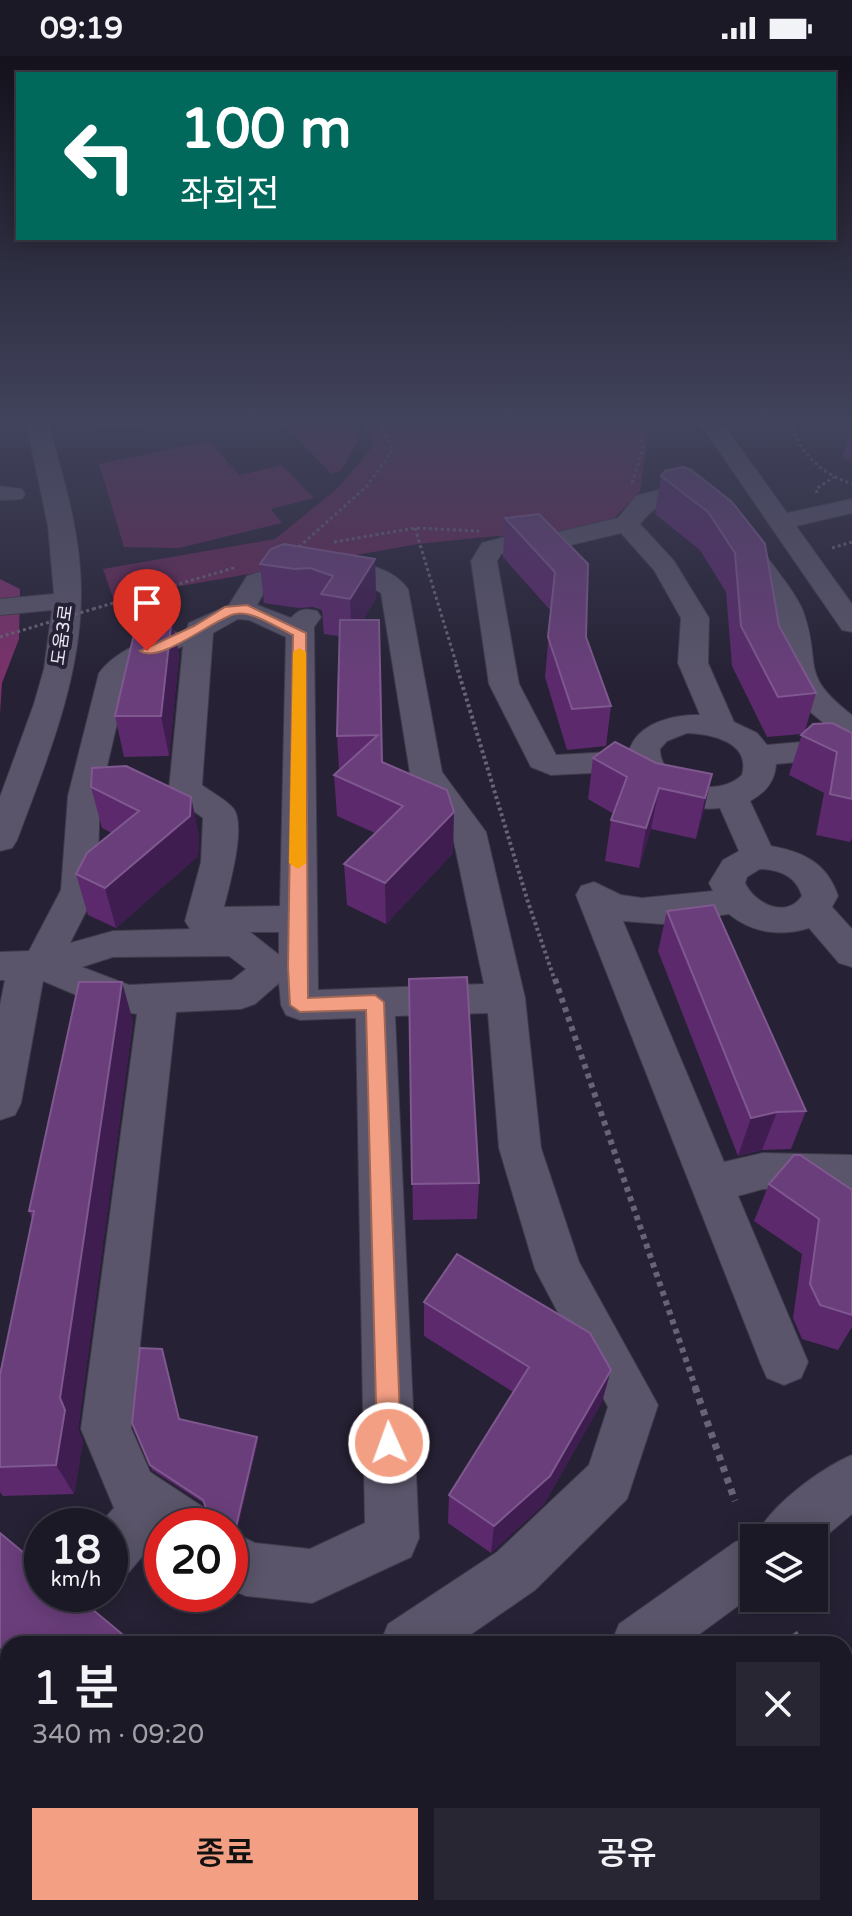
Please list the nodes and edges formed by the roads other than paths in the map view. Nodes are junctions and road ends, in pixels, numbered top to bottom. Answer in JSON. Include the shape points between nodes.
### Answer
{"nodes":[{"id":1,"x":58,"y":509,"type":"edge"},
{"id":2,"x":639,"y":509,"type":"edge"},
{"id":3,"x":707,"y":509,"type":"edge"},
{"id":4,"x":772,"y":509,"type":"edge"},
{"id":5,"x":840,"y":509,"type":"edge"},
{"id":6,"x":781,"y":522,"type":"junction"},
{"id":7,"x":627,"y":524,"type":"junction"},
{"id":8,"x":80,"y":604,"type":"junction"},
{"id":9,"x":0,"y":607,"type":"edge"},
{"id":10,"x":240,"y":610,"type":"junction"},
{"id":11,"x":852,"y":624,"type":"edge"},
{"id":12,"x":199,"y":629,"type":"junction"},
{"id":13,"x":721,"y":728,"type":"junction"},
{"id":14,"x":760,"y":756,"type":"junction"},
{"id":15,"x":644,"y":760,"type":"junction"},
{"id":16,"x":731,"y":796,"type":"junction"},
{"id":17,"x":0,"y":840,"type":"edge"},
{"id":18,"x":759,"y":857,"type":"junction"},
{"id":19,"x":828,"y":892,"type":"edge"},
{"id":20,"x":735,"y":900,"type":"junction"},
{"id":21,"x":297,"y":918,"type":"junction"},
{"id":22,"x":852,"y":953,"type":"edge"},
{"id":23,"x":22,"y":966,"type":"edge"},
{"id":24,"x":284,"y":968,"type":"junction"},
{"id":25,"x":158,"y":998,"type":"junction"},
{"id":26,"x":506,"y":998,"type":"junction"},
{"id":27,"x":375,"y":1002,"type":"junction"},
{"id":28,"x":0,"y":1103,"type":"edge"},
{"id":29,"x":852,"y":1173,"type":"edge"},
{"id":30,"x":711,"y":1184,"type":"junction"},
{"id":31,"x":784,"y":1362,"type":"dead end"},
{"id":32,"x":852,"y":1481,"type":"edge"},
{"id":33,"x":158,"y":1508,"type":"edge"},
{"id":34,"x":799,"y":1524,"type":"edge"},
{"id":35,"x":248,"y":1569,"type":"edge"},
{"id":36,"x":740,"y":1571,"type":"edge"},
{"id":37,"x":420,"y":1636,"type":"edge"},
{"id":38,"x":650,"y":1636,"type":"edge"}],
"edges":[{"from":1,"to":8,"type":"street","name":"도움3로"},
{"from":2,"to":7,"type":"street"},
{"from":3,"to":14,"type":"street","via":[[735,532],[790,612],[799,673],[814,700],[844,724],[851,739],[830,749]]},
{"from":4,"to":6,"type":"street"},
{"from":5,"to":6,"type":"street"},
{"from":6,"to":11,"type":"street"},
{"from":7,"to":13,"type":"street","via":[[665,567],[695,618],[693,663]]},
{"from":7,"to":15,"type":"street","via":[[550,542],[520,541],[491,549],[484,561],[504,684],[542,760],[551,765]]},
{"from":8,"to":9,"type":"street"},
{"from":8,"to":17,"type":"street","name":"도움3로","via":[[33,758]]},
{"from":10,"to":12,"type":"street","via":[[229,610]]},
{"from":10,"to":21,"type":"street","via":[[304,625]]},
{"from":10,"to":26,"type":"street","via":[[257,582],[330,565],[364,571],[394,589],[426,773],[469,832]]},
{"from":12,"to":21,"type":"street","via":[[171,790],[220,814],[218,862],[203,921]]},
{"from":12,"to":23,"type":"street","via":[[147,651],[114,673],[79,890]]},
{"from":13,"to":14,"type":"street","via":[[744,739]]},
{"from":13,"to":15,"type":"street","via":[[666,728],[645,745]]},
{"from":14,"to":16,"type":"street","via":[[758,780]]},
{"from":15,"to":16,"type":"street","via":[[657,781],[673,790]]},
{"from":16,"to":18,"type":"street"},
{"from":18,"to":19,"type":"street","via":[[788,861]]},
{"from":18,"to":20,"type":"street","via":[[730,874],[727,883]]},
{"from":19,"to":20,"type":"street","via":[[796,919],[781,921],[750,913]]},
{"from":19,"to":22,"type":"street"},
{"from":20,"to":30,"type":"street","via":[[661,912],[607,906],[594,895]]},
{"from":21,"to":24,"type":"street"},
{"from":23,"to":24,"type":"street","via":[[113,944],[237,942]]},
{"from":23,"to":25,"type":"street","via":[[126,1000]]},
{"from":23,"to":28,"type":"street"},
{"from":24,"to":25,"type":"street","via":[[241,994]]},
{"from":24,"to":27,"type":"street","via":[[300,1005]]},
{"from":25,"to":33,"type":"street","via":[[106,1429],[132,1490]]},
{"from":26,"to":27,"type":"street"},
{"from":26,"to":37,"type":"street","via":[[520,1148],[558,1269],[633,1405],[609,1481],[516,1571]]},
{"from":27,"to":35,"type":"street","via":[[392,1538],[312,1576]]},
{"from":29,"to":30,"type":"street","via":[[763,1171]]},
{"from":30,"to":31,"type":"street"},
{"from":32,"to":34,"type":"street"},
{"from":36,"to":38,"type":"street"}]}
